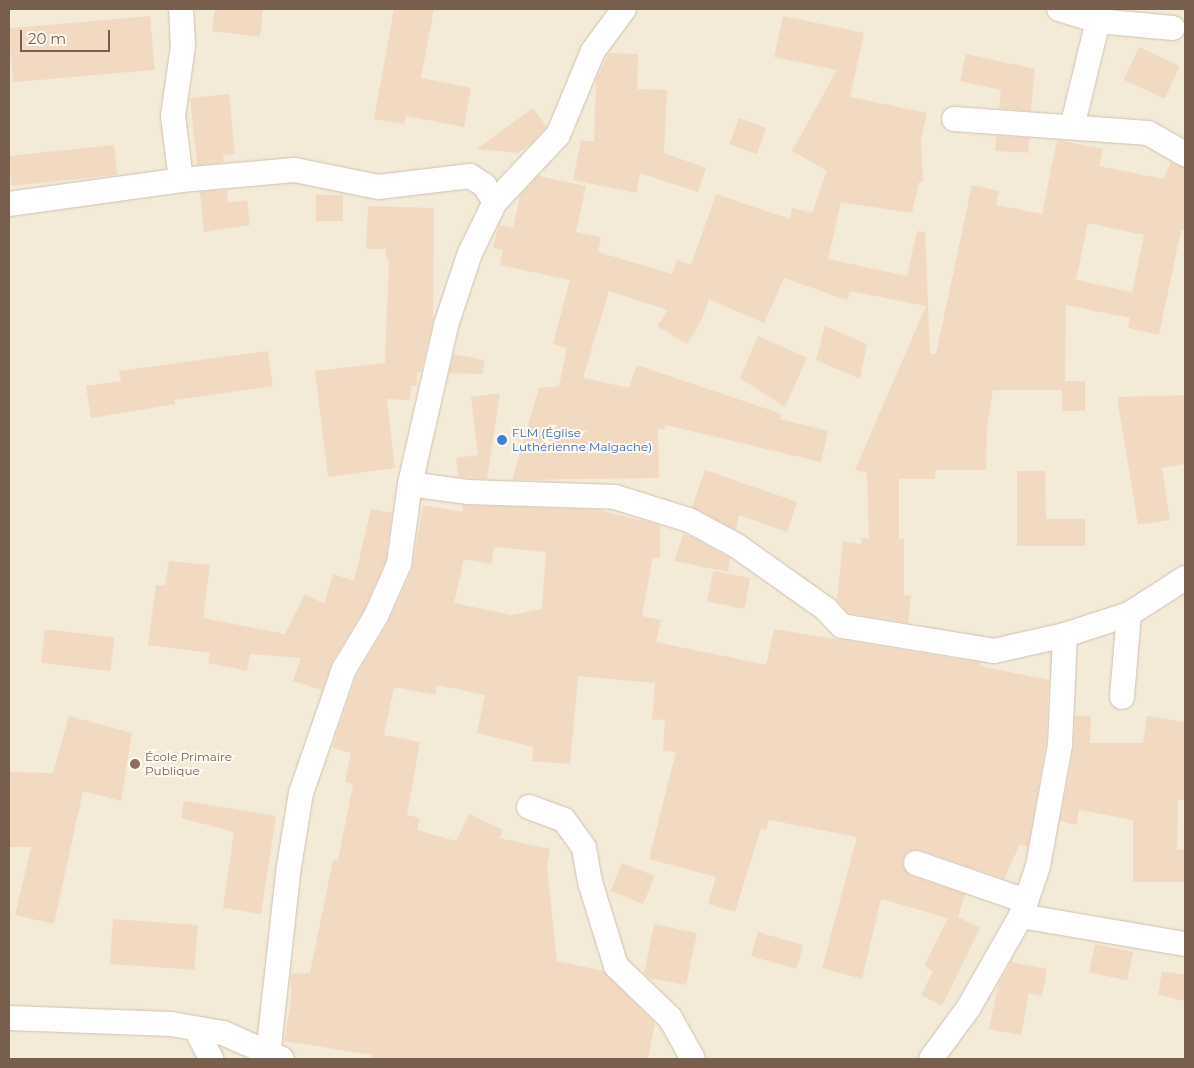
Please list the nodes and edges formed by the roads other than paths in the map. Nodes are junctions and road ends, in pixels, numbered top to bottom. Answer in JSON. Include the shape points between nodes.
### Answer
{"nodes":[{"id":1,"x":181,"y":9,"type":"edge"},
{"id":2,"x":624,"y":9,"type":"edge"},
{"id":3,"x":1059,"y":9,"type":"edge"},
{"id":4,"x":1098,"y":21,"type":"junction"},
{"id":5,"x":1173,"y":28,"type":"dead end"},
{"id":6,"x":954,"y":119,"type":"dead end"},
{"id":7,"x":1072,"y":128,"type":"junction"},
{"id":8,"x":1185,"y":154,"type":"edge"},
{"id":9,"x":181,"y":180,"type":"junction"},
{"id":10,"x":495,"y":202,"type":"junction"},
{"id":11,"x":9,"y":204,"type":"edge"},
{"id":12,"x":410,"y":484,"type":"junction"},
{"id":13,"x":1185,"y":578,"type":"edge"},
{"id":14,"x":1129,"y":614,"type":"junction"},
{"id":15,"x":1065,"y":635,"type":"junction"},
{"id":16,"x":1122,"y":697,"type":"dead end"},
{"id":17,"x":529,"y":807,"type":"dead end"},
{"id":18,"x":916,"y":863,"type":"dead end"},
{"id":19,"x":1024,"y":909,"type":"junction"},
{"id":20,"x":1185,"y":944,"type":"edge"},
{"id":21,"x":9,"y":1018,"type":"edge"},
{"id":22,"x":196,"y":1029,"type":"junction"},
{"id":23,"x":275,"y":1057,"type":"edge"},
{"id":24,"x":211,"y":1059,"type":"edge"},
{"id":25,"x":693,"y":1059,"type":"edge"},
{"id":26,"x":931,"y":1059,"type":"edge"}],
"edges":[{"from":1,"to":9,"type":"street","via":[[183,46],[173,116]]},
{"from":2,"to":10,"type":"street","via":[[593,51],[558,135]]},
{"from":3,"to":4,"type":"street"},
{"from":4,"to":5,"type":"street"},
{"from":4,"to":7,"type":"street"},
{"from":6,"to":7,"type":"street"},
{"from":7,"to":8,"type":"street","via":[[1148,133]]},
{"from":9,"to":10,"type":"street","via":[[295,170],[378,187],[470,176],[484,185]]},
{"from":9,"to":11,"type":"street"},
{"from":10,"to":12,"type":"street","via":[[470,253],[446,325]]},
{"from":12,"to":15,"type":"street","via":[[468,492],[615,496],[689,520],[737,546],[826,609],[842,626],[994,651]]},
{"from":12,"to":23,"type":"street","via":[[399,564],[376,616],[344,669],[301,793],[288,873]]},
{"from":13,"to":14,"type":"street"},
{"from":14,"to":15,"type":"street"},
{"from":14,"to":16,"type":"street"},
{"from":15,"to":19,"type":"street","via":[[1060,745],[1038,866]]},
{"from":17,"to":25,"type":"street","via":[[564,820],[584,848],[590,882],[616,966],[670,1018]]},
{"from":18,"to":19,"type":"street"},
{"from":19,"to":20,"type":"street"},
{"from":19,"to":26,"type":"street","via":[[969,1006]]},
{"from":21,"to":22,"type":"street","via":[[171,1024]]},
{"from":22,"to":23,"type":"street","via":[[223,1033]]},
{"from":22,"to":24,"type":"street"}]}
